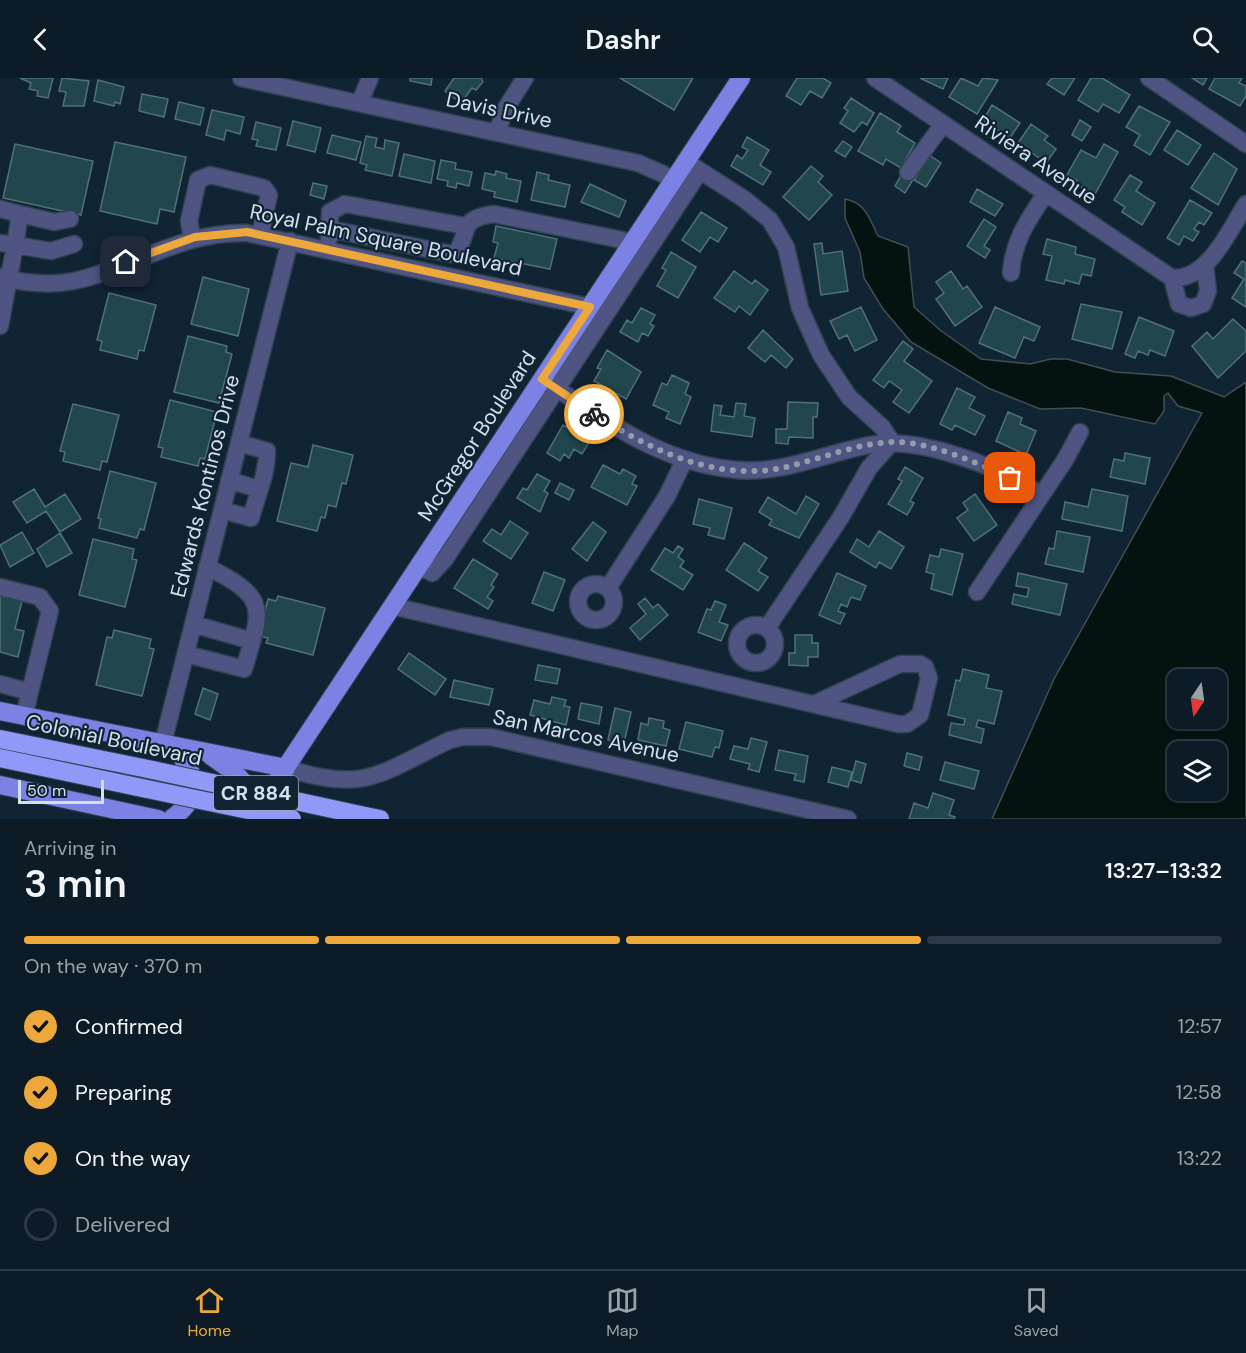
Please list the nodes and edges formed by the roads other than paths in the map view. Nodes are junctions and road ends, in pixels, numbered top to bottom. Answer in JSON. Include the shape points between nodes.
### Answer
{"nodes":[{"id":1,"x":241,"y":78,"type":"edge"},
{"id":2,"x":370,"y":78,"type":"edge"},
{"id":3,"x":525,"y":78,"type":"edge"},
{"id":4,"x":741,"y":78,"type":"edge"},
{"id":5,"x":875,"y":78,"type":"edge"},
{"id":6,"x":1149,"y":78,"type":"edge"},
{"id":7,"x":360,"y":102,"type":"junction"},
{"id":8,"x":943,"y":124,"type":"junction"},
{"id":9,"x":497,"y":132,"type":"junction"},
{"id":10,"x":1246,"y":144,"type":"edge"},
{"id":11,"x":693,"y":166,"type":"junction"},
{"id":12,"x":908,"y":172,"type":"dead end"},
{"id":13,"x":674,"y":179,"type":"junction"},
{"id":14,"x":1046,"y":193,"type":"junction"},
{"id":15,"x":1246,"y":204,"type":"edge"},
{"id":16,"x":0,"y":209,"type":"edge"},
{"id":17,"x":20,"y":214,"type":"junction"},
{"id":18,"x":70,"y":219,"type":"dead end"},
{"id":19,"x":465,"y":226,"type":"junction"},
{"id":20,"x":330,"y":229,"type":"junction"},
{"id":21,"x":260,"y":235,"type":"junction"},
{"id":22,"x":192,"y":238,"type":"junction"},
{"id":23,"x":290,"y":241,"type":"junction"},
{"id":24,"x":632,"y":242,"type":"junction"},
{"id":25,"x":8,"y":244,"type":"edge"},
{"id":26,"x":74,"y":244,"type":"dead end"},
{"id":27,"x":327,"y":249,"type":"junction"},
{"id":28,"x":1205,"y":265,"type":"junction"},
{"id":29,"x":1011,"y":273,"type":"dead end"},
{"id":30,"x":4,"y":278,"type":"edge"},
{"id":31,"x":1172,"y":278,"type":"junction"},
{"id":32,"x":590,"y":307,"type":"junction"},
{"id":33,"x":0,"y":326,"type":"edge"},
{"id":34,"x":549,"y":384,"type":"junction"},
{"id":35,"x":1080,"y":432,"type":"dead end"},
{"id":36,"x":892,"y":442,"type":"junction"},
{"id":37,"x":239,"y":443,"type":"junction"},
{"id":38,"x":684,"y":461,"type":"junction"},
{"id":39,"x":229,"y":480,"type":"junction"},
{"id":40,"x":258,"y":489,"type":"junction"},
{"id":41,"x":1041,"y":495,"type":"junction"},
{"id":42,"x":222,"y":510,"type":"junction"},
{"id":43,"x":207,"y":567,"type":"junction"},
{"id":44,"x":0,"y":587,"type":"edge"},
{"id":45,"x":608,"y":588,"type":"dead end"},
{"id":46,"x":977,"y":592,"type":"dead end"},
{"id":47,"x":392,"y":606,"type":"junction"},
{"id":48,"x":193,"y":624,"type":"junction"},
{"id":49,"x":767,"y":628,"type":"dead end"},
{"id":50,"x":252,"y":641,"type":"junction"},
{"id":51,"x":186,"y":654,"type":"junction"},
{"id":52,"x":0,"y":684,"type":"edge"},
{"id":53,"x":30,"y":692,"type":"junction"},
{"id":54,"x":814,"y":705,"type":"junction"},
{"id":55,"x":0,"y":711,"type":"edge"},
{"id":56,"x":24,"y":716,"type":"junction"},
{"id":57,"x":0,"y":739,"type":"edge"},
{"id":58,"x":168,"y":744,"type":"junction"},
{"id":59,"x":205,"y":752,"type":"junction"},
{"id":60,"x":0,"y":758,"type":"edge"},
{"id":61,"x":286,"y":768,"type":"junction"},
{"id":62,"x":0,"y":785,"type":"edge"},
{"id":63,"x":257,"y":811,"type":"edge"},
{"id":64,"x":373,"y":817,"type":"edge"},
{"id":65,"x":158,"y":819,"type":"edge"},
{"id":66,"x":171,"y":819,"type":"edge"},
{"id":67,"x":238,"y":819,"type":"edge"},
{"id":68,"x":292,"y":819,"type":"edge"},
{"id":69,"x":848,"y":819,"type":"edge"}],
"edges":[{"from":1,"to":7,"type":"street","name":"Davis Drive"},
{"from":2,"to":7,"type":"street"},
{"from":3,"to":9,"type":"street","via":[[506,108]]},
{"from":4,"to":11,"type":"main road","name":"McGregor Boulevard"},
{"from":5,"to":8,"type":"street","name":"Riviera Avenue"},
{"from":6,"to":10,"type":"street"},
{"from":7,"to":9,"type":"street","name":"Davis Drive"},
{"from":8,"to":12,"type":"street"},
{"from":8,"to":14,"type":"street","name":"Riviera Avenue"},
{"from":9,"to":13,"type":"street","name":"Davis Drive","via":[[638,163]]},
{"from":11,"to":13,"type":"main road","name":"McGregor Boulevard"},
{"from":11,"to":34,"type":"street"},
{"from":11,"to":36,"type":"street","via":[[759,209],[775,226],[786,247],[805,324],[821,355],[849,397],[882,427]]},
{"from":13,"to":24,"type":"main road","name":"McGregor Boulevard"},
{"from":14,"to":29,"type":"street","via":[[1022,228]]},
{"from":14,"to":31,"type":"street","name":"Riviera Avenue"},
{"from":15,"to":28,"type":"street"},
{"from":16,"to":17,"type":"street"},
{"from":17,"to":18,"type":"street","via":[[54,222]]},
{"from":17,"to":25,"type":"street"},
{"from":19,"to":20,"type":"street","via":[[352,204],[339,205],[330,212]]},
{"from":19,"to":20,"type":"street","via":[[460,247],[451,254]]},
{"from":19,"to":24,"type":"street","via":[[471,220],[494,213]]},
{"from":20,"to":27,"type":"street"},
{"from":21,"to":22,"type":"street","name":"Royal Palm Square Boulevard","via":[[230,232]]},
{"from":21,"to":22,"type":"street","via":[[269,195],[264,188],[210,176],[198,180],[189,221]]},
{"from":21,"to":23,"type":"street","name":"Royal Palm Square Boulevard"},
{"from":22,"to":30,"type":"street","name":"Royal Palm Square Boulevard","via":[[73,281],[40,283]]},
{"from":23,"to":27,"type":"street","name":"Royal Palm Square Boulevard"},
{"from":23,"to":37,"type":"street","name":"Edwards Kontinos Drive"},
{"from":24,"to":32,"type":"main road","name":"McGregor Boulevard"},
{"from":25,"to":26,"type":"street","via":[[51,250]]},
{"from":25,"to":30,"type":"street"},
{"from":27,"to":32,"type":"street","name":"Royal Palm Square Boulevard"},
{"from":28,"to":31,"type":"street","via":[[1185,279]]},
{"from":28,"to":31,"type":"street","via":[[1208,291],[1203,304],[1191,308],[1179,304]]},
{"from":30,"to":33,"type":"street"},
{"from":32,"to":34,"type":"main road","name":"McGregor Boulevard"},
{"from":34,"to":38,"type":"street","via":[[633,438]]},
{"from":34,"to":47,"type":"main road","name":"McGregor Boulevard"},
{"from":35,"to":41,"type":"street"},
{"from":36,"to":38,"type":"street","via":[[769,470],[733,470]]},
{"from":36,"to":41,"type":"street","via":[[921,445],[993,470]]},
{"from":36,"to":49,"type":"street","via":[[870,468]]},
{"from":37,"to":39,"type":"street","name":"Edwards Kontinos Drive"},
{"from":37,"to":40,"type":"street","via":[[267,451],[267,474]]},
{"from":38,"to":45,"type":"street","via":[[667,496]]},
{"from":39,"to":40,"type":"street"},
{"from":39,"to":42,"type":"street","name":"Edwards Kontinos Drive"},
{"from":40,"to":42,"type":"street","via":[[250,518]]},
{"from":41,"to":46,"type":"street"},
{"from":42,"to":43,"type":"street","name":"Edwards Kontinos Drive"},
{"from":43,"to":48,"type":"street","name":"Edwards Kontinos Drive"},
{"from":43,"to":50,"type":"street","via":[[254,599],[259,613]]},
{"from":44,"to":53,"type":"street","via":[[40,597],[50,611]]},
{"from":47,"to":54,"type":"street"},
{"from":47,"to":61,"type":"main road","name":"McGregor Boulevard"},
{"from":48,"to":50,"type":"street"},
{"from":48,"to":51,"type":"street","name":"Edwards Kontinos Drive"},
{"from":50,"to":51,"type":"street","via":[[244,669]]},
{"from":51,"to":58,"type":"street","name":"Edwards Kontinos Drive"},
{"from":52,"to":53,"type":"street"},
{"from":53,"to":56,"type":"street"},
{"from":54,"to":54,"type":"street","via":[[907,724],[920,715],[929,678],[920,664],[900,664]]},
{"from":55,"to":56,"type":"main road","name":"Colonial Boulevard"},
{"from":56,"to":58,"type":"main road","name":"Colonial Boulevard"},
{"from":57,"to":64,"type":"highway","name":"Colonial Boulevard","number":"CR 884","bridge":true},
{"from":58,"to":59,"type":"main road","name":"Colonial Boulevard"},
{"from":58,"to":66,"type":"main road","via":[[190,766],[194,778],[192,800]]},
{"from":59,"to":61,"type":"main road","name":"Colonial Boulevard"},
{"from":59,"to":63,"type":"main road","name":"Colonial Boulevard","via":[[250,787]]},
{"from":60,"to":68,"type":"highway","name":"Colonial Boulevard","number":"CR 884","bridge":true},
{"from":61,"to":63,"type":"main road","name":"McGregor Boulevard"},
{"from":61,"to":69,"type":"street","name":"San Marcos Avenue","via":[[339,781],[368,779],[450,740],[491,737]]},
{"from":62,"to":65,"type":"main road"},
{"from":63,"to":67,"type":"main road"}]}
